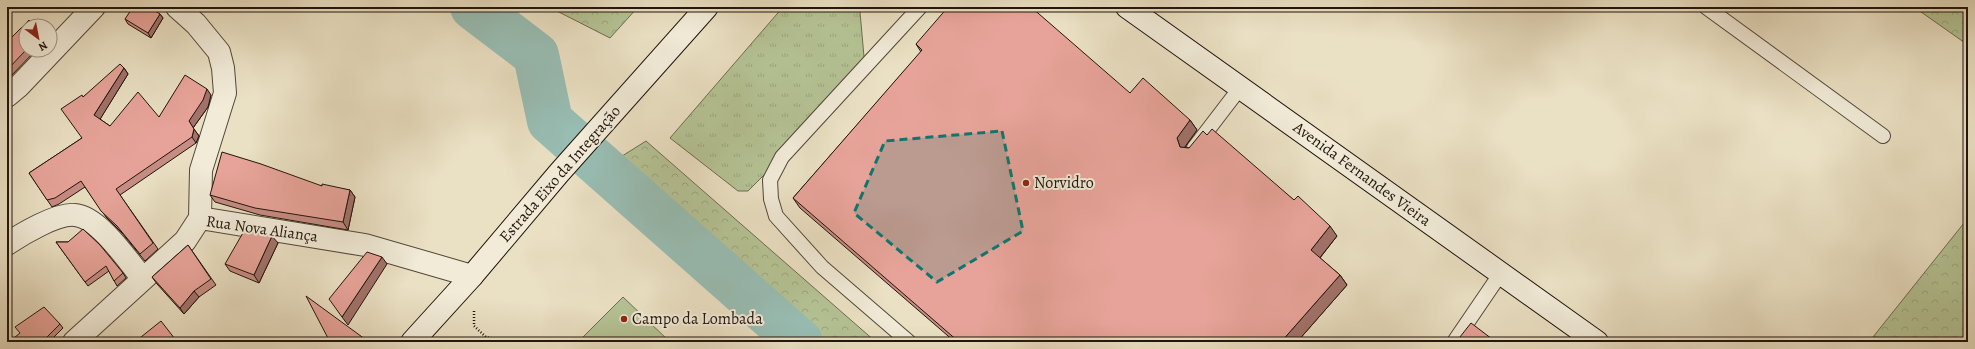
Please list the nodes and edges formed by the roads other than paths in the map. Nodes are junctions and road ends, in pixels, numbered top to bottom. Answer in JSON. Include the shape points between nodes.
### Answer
{"nodes":[{"id":1,"x":94,"y":7,"type":"edge"},
{"id":2,"x":177,"y":7,"type":"edge"},
{"id":3,"x":707,"y":7,"type":"edge"},
{"id":4,"x":920,"y":7,"type":"edge"},
{"id":5,"x":1127,"y":7,"type":"edge"},
{"id":6,"x":1706,"y":7,"type":"edge"},
{"id":7,"x":1240,"y":88,"type":"junction"},
{"id":8,"x":7,"y":96,"type":"edge"},
{"id":9,"x":1884,"y":136,"type":"dead end"},
{"id":10,"x":1192,"y":150,"type":"edge"},
{"id":11,"x":200,"y":218,"type":"junction"},
{"id":12,"x":7,"y":244,"type":"edge"},
{"id":13,"x":1501,"y":274,"type":"junction"},
{"id":14,"x":472,"y":276,"type":"junction"},
{"id":15,"x":143,"y":279,"type":"junction"},
{"id":16,"x":74,"y":342,"type":"edge"},
{"id":17,"x":412,"y":342,"type":"edge"},
{"id":18,"x":909,"y":342,"type":"edge"},
{"id":19,"x":1454,"y":342,"type":"edge"},
{"id":20,"x":1597,"y":342,"type":"edge"}],
"edges":[{"from":1,"to":8,"type":"main road"},
{"from":2,"to":11,"type":"main road","via":[[196,24],[218,52],[222,68],[224,93],[201,170]]},
{"from":3,"to":14,"type":"main road","name":"Estrada Eixo da Integração","via":[[559,173]]},
{"from":4,"to":18,"type":"lane","via":[[782,157],[770,180],[771,200],[776,216],[822,267]]},
{"from":5,"to":7,"type":"main road","name":"Avenida Fernandes Vieira"},
{"from":6,"to":9,"type":"lane"},
{"from":7,"to":10,"type":"lane"},
{"from":7,"to":13,"type":"main road","name":"Avenida Fernandes Vieira"},
{"from":11,"to":14,"type":"main road","name":"Rua Nova Aliança","via":[[365,244]]},
{"from":11,"to":15,"type":"main road","name":"Rua Nova Aliança","via":[[185,240]]},
{"from":12,"to":15,"type":"main road","via":[[50,220],[74,214],[86,218],[105,233]]},
{"from":13,"to":19,"type":"lane"},
{"from":13,"to":20,"type":"main road","name":"Avenida Fernandes Vieira"},
{"from":14,"to":17,"type":"main road","name":"Estrada Eixo da Integração"},
{"from":15,"to":16,"type":"main road","name":"Rua Nova Aliança"}]}
